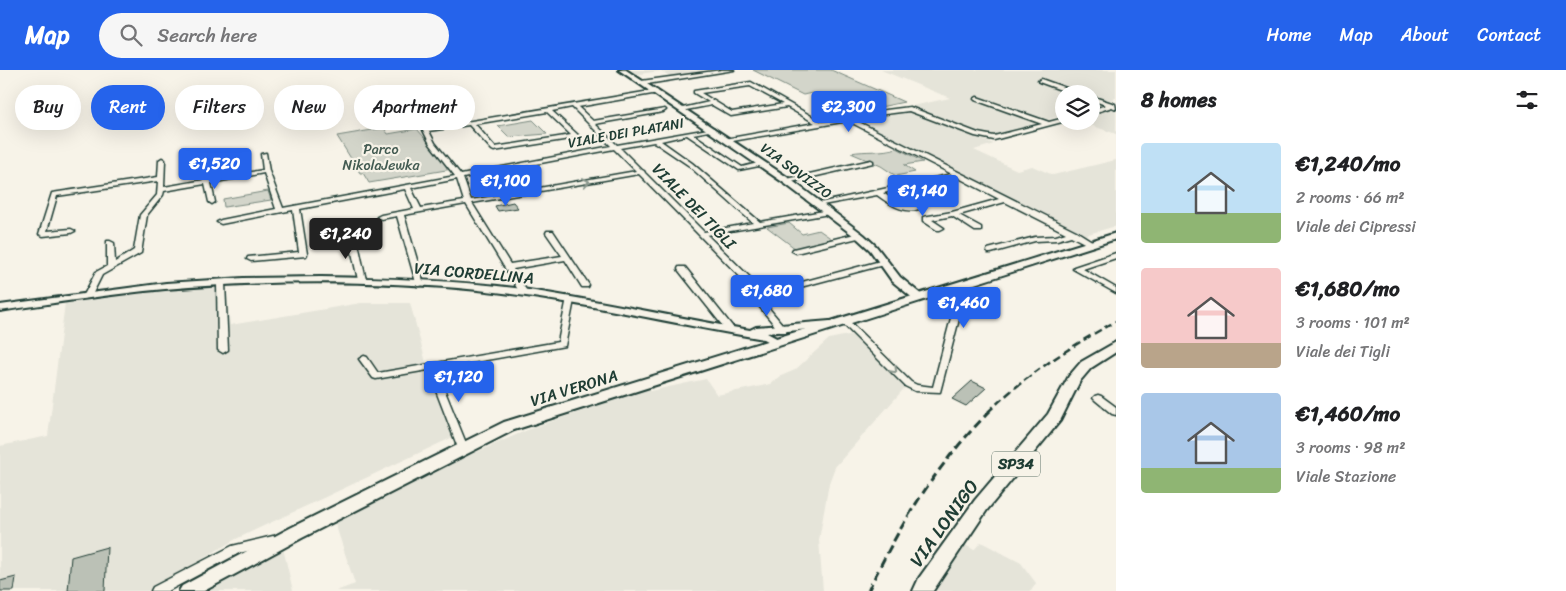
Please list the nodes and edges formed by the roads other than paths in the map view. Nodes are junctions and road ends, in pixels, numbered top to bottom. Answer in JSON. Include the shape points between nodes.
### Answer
{"nodes":[{"id":1,"x":622,"y":70,"type":"edge"},
{"id":2,"x":732,"y":70,"type":"edge"},
{"id":3,"x":1041,"y":81,"type":"dead end"},
{"id":4,"x":641,"y":83,"type":"junction"},
{"id":5,"x":1055,"y":86,"type":"edge"},
{"id":6,"x":656,"y":92,"type":"junction"},
{"id":7,"x":977,"y":99,"type":"dead end"},
{"id":8,"x":1100,"y":101,"type":"edge"},
{"id":9,"x":714,"y":103,"type":"junction"},
{"id":10,"x":573,"y":105,"type":"junction"},
{"id":11,"x":788,"y":105,"type":"junction"},
{"id":12,"x":1115,"y":106,"type":"edge"},
{"id":13,"x":681,"y":109,"type":"junction"},
{"id":14,"x":547,"y":110,"type":"junction"},
{"id":15,"x":663,"y":110,"type":"dead end"},
{"id":16,"x":1100,"y":110,"type":"edge"},
{"id":17,"x":853,"y":119,"type":"junction"},
{"id":18,"x":838,"y":120,"type":"joint"},
{"id":19,"x":475,"y":121,"type":"edge"},
{"id":20,"x":1055,"y":122,"type":"edge"},
{"id":21,"x":593,"y":123,"type":"junction"},
{"id":22,"x":821,"y":124,"type":"junction"},
{"id":23,"x":1048,"y":124,"type":"junction"},
{"id":24,"x":475,"y":128,"type":"edge"},
{"id":25,"x":712,"y":129,"type":"junction"},
{"id":26,"x":426,"y":130,"type":"edge"},
{"id":27,"x":689,"y":134,"type":"junction"},
{"id":28,"x":656,"y":140,"type":"junction"},
{"id":29,"x":727,"y":140,"type":"junction"},
{"id":30,"x":535,"y":142,"type":"joint"},
{"id":31,"x":616,"y":147,"type":"junction"},
{"id":32,"x":264,"y":154,"type":"dead end"},
{"id":33,"x":162,"y":160,"type":"dead end"},
{"id":34,"x":203,"y":162,"type":"dead end"},
{"id":35,"x":871,"y":162,"type":"dead end"},
{"id":36,"x":762,"y":164,"type":"junction"},
{"id":37,"x":266,"y":171,"type":"junction"},
{"id":38,"x":642,"y":172,"type":"junction"},
{"id":39,"x":958,"y":174,"type":"junction"},
{"id":40,"x":459,"y":176,"type":"junction"},
{"id":41,"x":160,"y":179,"type":"junction"},
{"id":42,"x":206,"y":181,"type":"junction"},
{"id":43,"x":787,"y":181,"type":"junction"},
{"id":44,"x":407,"y":186,"type":"junction"},
{"id":45,"x":160,"y":190,"type":"junction"},
{"id":46,"x":879,"y":193,"type":"junction"},
{"id":47,"x":1006,"y":199,"type":"junction"},
{"id":48,"x":212,"y":202,"type":"dead end"},
{"id":49,"x":468,"y":202,"type":"junction"},
{"id":50,"x":819,"y":205,"type":"junction"},
{"id":51,"x":898,"y":206,"type":"dead end"},
{"id":52,"x":296,"y":208,"type":"junction"},
{"id":53,"x":280,"y":210,"type":"junction"},
{"id":54,"x":418,"y":210,"type":"junction"},
{"id":55,"x":829,"y":212,"type":"junction"},
{"id":56,"x":400,"y":213,"type":"junction"},
{"id":57,"x":953,"y":214,"type":"junction"},
{"id":58,"x":381,"y":216,"type":"dead end"},
{"id":59,"x":221,"y":222,"type":"dead end"},
{"id":60,"x":759,"y":225,"type":"junction"},
{"id":61,"x":940,"y":228,"type":"dead end"},
{"id":62,"x":978,"y":229,"type":"dead end"},
{"id":63,"x":71,"y":231,"type":"dead end"},
{"id":64,"x":550,"y":233,"type":"dead end"},
{"id":65,"x":1073,"y":233,"type":"junction"},
{"id":66,"x":352,"y":234,"type":"dead end"},
{"id":67,"x":702,"y":234,"type":"junction"},
{"id":68,"x":859,"y":235,"type":"junction"},
{"id":69,"x":1115,"y":236,"type":"edge"},
{"id":70,"x":110,"y":243,"type":"dead end"},
{"id":71,"x":1091,"y":243,"type":"junction"},
{"id":72,"x":796,"y":251,"type":"dead end"},
{"id":73,"x":991,"y":251,"type":"dead end"},
{"id":74,"x":1116,"y":255,"type":"edge"},
{"id":75,"x":567,"y":257,"type":"junction"},
{"id":76,"x":251,"y":258,"type":"dead end"},
{"id":77,"x":884,"y":262,"type":"junction"},
{"id":78,"x":111,"y":267,"type":"junction"},
{"id":79,"x":508,"y":267,"type":"junction"},
{"id":80,"x":682,"y":269,"type":"dead end"},
{"id":81,"x":362,"y":280,"type":"junction"},
{"id":82,"x":221,"y":283,"type":"junction"},
{"id":83,"x":420,"y":284,"type":"junction"},
{"id":84,"x":585,"y":285,"type":"dead end"},
{"id":85,"x":954,"y":288,"type":"junction"},
{"id":86,"x":1116,"y":291,"type":"edge"},
{"id":87,"x":524,"y":293,"type":"junction"},
{"id":88,"x":88,"y":295,"type":"junction"},
{"id":89,"x":763,"y":295,"type":"junction"},
{"id":90,"x":920,"y":298,"type":"junction"},
{"id":91,"x":570,"y":300,"type":"junction"},
{"id":92,"x":0,"y":308,"type":"edge"},
{"id":93,"x":843,"y":322,"type":"junction"},
{"id":94,"x":692,"y":324,"type":"junction"},
{"id":95,"x":730,"y":328,"type":"junction"},
{"id":96,"x":781,"y":336,"type":"junction"},
{"id":97,"x":1116,"y":346,"type":"edge"},
{"id":98,"x":223,"y":350,"type":"dead end"},
{"id":99,"x":364,"y":359,"type":"dead end"},
{"id":100,"x":431,"y":367,"type":"junction"},
{"id":101,"x":1098,"y":398,"type":"dead end"},
{"id":102,"x":1116,"y":412,"type":"edge"},
{"id":103,"x":463,"y":448,"type":"junction"},
{"id":104,"x":282,"y":540,"type":"junction"},
{"id":105,"x":157,"y":591,"type":"edge"},
{"id":106,"x":188,"y":591,"type":"edge"},
{"id":107,"x":923,"y":591,"type":"edge"}],
"edges":[{"from":1,"to":4,"type":"street","name":"VIA SOVIZZO"},
{"from":2,"to":4,"type":"street"},
{"from":3,"to":5,"type":"street"},
{"from":4,"to":6,"type":"street","name":"VIA SOVIZZO"},
{"from":6,"to":10,"type":"street"},
{"from":6,"to":13,"type":"street","name":"VIA SOVIZZO"},
{"from":7,"to":23,"type":"street"},
{"from":8,"to":12,"type":"street"},
{"from":9,"to":11,"type":"street","via":[[731,114]]},
{"from":9,"to":11,"type":"street","via":[[696,92],[750,84]]},
{"from":9,"to":13,"type":"street"},
{"from":10,"to":14,"type":"street"},
{"from":10,"to":21,"type":"street","name":"VIALE DEI TIGLI"},
{"from":11,"to":22,"type":"street"},
{"from":12,"to":16,"type":"street"},
{"from":13,"to":25,"type":"street","name":"VIA SOVIZZO"},
{"from":14,"to":19,"type":"street"},
{"from":14,"to":30,"type":"street","via":[[576,136]]},
{"from":15,"to":21,"type":"street"},
{"from":17,"to":18,"type":"street"},
{"from":17,"to":23,"type":"street","via":[[910,109],[994,138]]},
{"from":17,"to":39,"type":"street","via":[[866,129]]},
{"from":18,"to":22,"type":"street"},
{"from":20,"to":23,"type":"street"},
{"from":21,"to":31,"type":"street","name":"VIALE DEI TIGLI"},
{"from":22,"to":29,"type":"street"},
{"from":24,"to":30,"type":"street","via":[[494,149]]},
{"from":25,"to":27,"type":"street","name":"VIALE DEI PLATANI"},
{"from":25,"to":29,"type":"street","name":"VIA SOVIZZO"},
{"from":26,"to":40,"type":"street","via":[[432,143]]},
{"from":27,"to":28,"type":"street","name":"VIALE DEI PLATANI"},
{"from":27,"to":36,"type":"street","via":[[741,169]]},
{"from":28,"to":31,"type":"street","name":"VIALE DEI PLATANI"},
{"from":28,"to":60,"type":"street","via":[[690,164]]},
{"from":29,"to":36,"type":"street","name":"VIA SOVIZZO"},
{"from":31,"to":38,"type":"street","name":"VIALE DEI TIGLI"},
{"from":31,"to":40,"type":"street","name":"VIALE DEI PLATANI"},
{"from":32,"to":37,"type":"street"},
{"from":33,"to":41,"type":"street"},
{"from":34,"to":42,"type":"street"},
{"from":35,"to":43,"type":"street"},
{"from":36,"to":43,"type":"street","name":"VIA SOVIZZO"},
{"from":37,"to":42,"type":"street"},
{"from":37,"to":53,"type":"street"},
{"from":49,"to":38,"type":"street","one_way":true},
{"from":38,"to":67,"type":"street","name":"VIALE DEI TIGLI"},
{"from":39,"to":46,"type":"street"},
{"from":39,"to":47,"type":"street"},
{"from":40,"to":44,"type":"street","name":"VIALE DEI PLATANI"},
{"from":40,"to":49,"type":"street"},
{"from":41,"to":45,"type":"street"},
{"from":41,"to":63,"type":"street","via":[[54,194],[43,234]]},
{"from":42,"to":45,"type":"street"},
{"from":42,"to":48,"type":"street"},
{"from":43,"to":50,"type":"street","name":"VIA SOVIZZO"},
{"from":44,"to":52,"type":"street","name":"VIALE DEI PLATANI"},
{"from":44,"to":54,"type":"street"},
{"from":45,"to":78,"type":"street","via":[[157,200],[144,215],[138,251]]},
{"from":46,"to":50,"type":"street"},
{"from":46,"to":51,"type":"street"},
{"from":47,"to":57,"type":"street"},
{"from":47,"to":65,"type":"street"},
{"from":49,"to":54,"type":"street"},
{"from":49,"to":79,"type":"street"},
{"from":50,"to":55,"type":"street","name":"VIA SOVIZZO"},
{"from":52,"to":53,"type":"street","name":"VIALE DEI PLATANI"},
{"from":52,"to":76,"type":"street","via":[[302,254]]},
{"from":53,"to":59,"type":"street","name":"VIALE DEI PLATANI"},
{"from":54,"to":56,"type":"street"},
{"from":55,"to":60,"type":"street"},
{"from":55,"to":68,"type":"street","name":"VIA SOVIZZO"},
{"from":56,"to":58,"type":"street"},
{"from":56,"to":83,"type":"street"},
{"from":57,"to":61,"type":"street","via":[[926,219]]},
{"from":57,"to":62,"type":"street"},
{"from":60,"to":67,"type":"street"},
{"from":64,"to":75,"type":"street"},
{"from":65,"to":71,"type":"street"},
{"from":65,"to":73,"type":"street"},
{"from":66,"to":81,"type":"street"},
{"from":67,"to":89,"type":"street","name":"VIALE DEI TIGLI"},
{"from":68,"to":72,"type":"street"},
{"from":68,"to":77,"type":"street","name":"VIA SOVIZZO"},
{"from":69,"to":71,"type":"main road","name":"VIA VERONA"},
{"from":70,"to":78,"type":"street"},
{"from":71,"to":85,"type":"main road","name":"VIA VERONA"},
{"from":74,"to":86,"type":"street","via":[[1078,269]]},
{"from":75,"to":79,"type":"street"},
{"from":75,"to":84,"type":"street"},
{"from":77,"to":89,"type":"street"},
{"from":77,"to":90,"type":"street","name":"VIA SOVIZZO","via":[[903,286]]},
{"from":78,"to":88,"type":"street","via":[[95,279]]},
{"from":79,"to":87,"type":"street"},
{"from":80,"to":95,"type":"street"},
{"from":81,"to":82,"type":"street","name":"VIA CORDELLINA"},
{"from":81,"to":83,"type":"street","name":"VIA CORDELLINA"},
{"from":82,"to":88,"type":"street","name":"VIA CORDELLINA"},
{"from":82,"to":98,"type":"street"},
{"from":83,"to":87,"type":"street","name":"VIA CORDELLINA"},
{"from":85,"to":90,"type":"main road","name":"VIA VERONA"},
{"from":93,"to":85,"type":"street","one_way":true,"via":[[908,384],[937,390],[955,318],[968,304],[961,292]]},
{"from":87,"to":91,"type":"street","name":"VIA CORDELLINA"},
{"from":88,"to":92,"type":"street","name":"VIA CORDELLINA"},
{"from":89,"to":96,"type":"street","name":"VIALE DEI TIGLI","via":[[759,300]]},
{"from":90,"to":93,"type":"main road","name":"VIA VERONA"},
{"from":91,"to":94,"type":"street","name":"VIA CORDELLINA"},
{"from":91,"to":100,"type":"street","via":[[562,344]]},
{"from":93,"to":96,"type":"main road","name":"VIA VERONA"},
{"from":94,"to":95,"type":"street","name":"VIA CORDELLINA"},
{"from":94,"to":96,"type":"street","name":"VIA CORDELLINA"},
{"from":95,"to":96,"type":"street","name":"VIA CORDELLINA"},
{"from":96,"to":103,"type":"main road","name":"VIA VERONA","via":[[509,426]]},
{"from":97,"to":107,"type":"main road","name":"VIA LONIGO","number":"SP34","via":[[1086,365],[1074,379],[1054,418],[981,505]]},
{"from":99,"to":100,"type":"street","via":[[376,376]]},
{"from":100,"to":103,"type":"street"},
{"from":101,"to":102,"type":"street"},
{"from":103,"to":104,"type":"main road","name":"VIA VERONA"},
{"from":104,"to":105,"type":"street","name":"VIA VERONA","via":[[236,549]]},
{"from":104,"to":106,"type":"main road","name":"VIA VERONA"}]}
